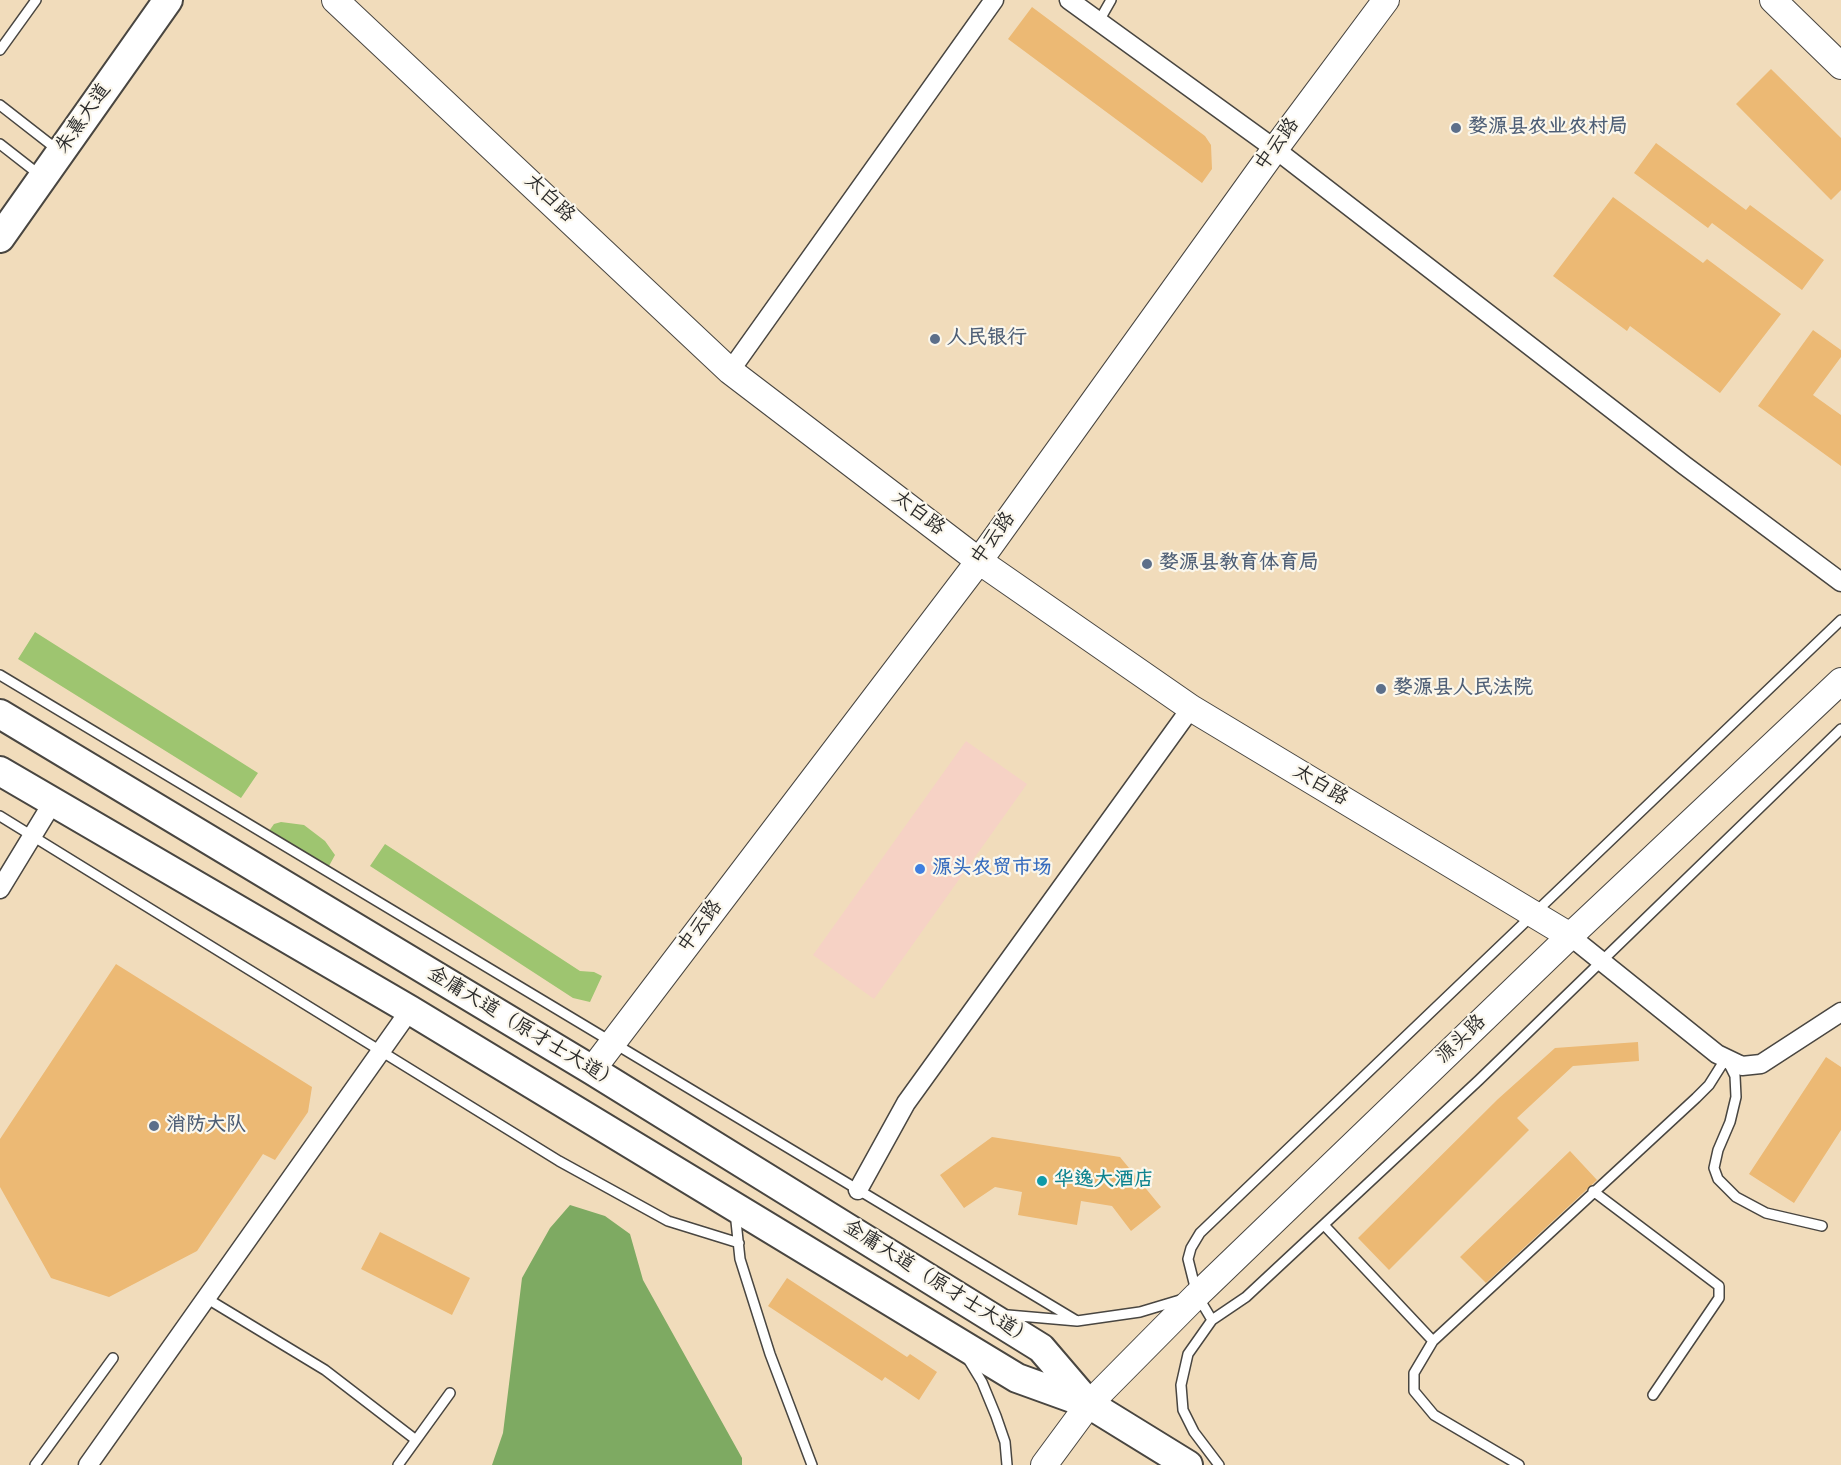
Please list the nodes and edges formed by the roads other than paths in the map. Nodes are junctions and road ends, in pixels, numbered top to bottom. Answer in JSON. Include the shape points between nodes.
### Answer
{"nodes":[{"id":1,"x":36,"y":0,"type":"edge"},
{"id":2,"x":168,"y":0,"type":"edge"},
{"id":3,"x":335,"y":0,"type":"edge"},
{"id":4,"x":994,"y":0,"type":"edge"},
{"id":5,"x":1069,"y":0,"type":"edge"},
{"id":6,"x":1111,"y":0,"type":"edge"},
{"id":7,"x":1386,"y":0,"type":"edge"},
{"id":8,"x":1773,"y":0,"type":"edge"},
{"id":9,"x":1099,"y":21,"type":"junction"},
{"id":10,"x":0,"y":50,"type":"edge"},
{"id":11,"x":1841,"y":66,"type":"edge"},
{"id":12,"x":0,"y":105,"type":"edge"},
{"id":13,"x":0,"y":144,"type":"edge"},
{"id":14,"x":1275,"y":149,"type":"junction"},
{"id":15,"x":61,"y":153,"type":"junction"},
{"id":16,"x":43,"y":177,"type":"junction"},
{"id":17,"x":0,"y":238,"type":"edge"},
{"id":18,"x":730,"y":371,"type":"junction"},
{"id":19,"x":979,"y":561,"type":"junction"},
{"id":20,"x":1841,"y":582,"type":"edge"},
{"id":21,"x":1841,"y":620,"type":"edge"},
{"id":22,"x":0,"y":675,"type":"edge"},
{"id":23,"x":1841,"y":681,"type":"edge"},
{"id":24,"x":1191,"y":708,"type":"junction"},
{"id":25,"x":0,"y":714,"type":"edge"},
{"id":26,"x":1841,"y":729,"type":"edge"},
{"id":27,"x":0,"y":771,"type":"edge"},
{"id":28,"x":52,"y":802,"type":"junction"},
{"id":29,"x":0,"y":816,"type":"edge"},
{"id":30,"x":32,"y":836,"type":"junction"},
{"id":31,"x":0,"y":889,"type":"edge"},
{"id":32,"x":1534,"y":914,"type":"junction"},
{"id":33,"x":1570,"y":936,"type":"junction"},
{"id":34,"x":1602,"y":961,"type":"junction"},
{"id":35,"x":410,"y":1010,"type":"junction"},
{"id":36,"x":1841,"y":1012,"type":"edge"},
{"id":37,"x":613,"y":1043,"type":"junction"},
{"id":38,"x":381,"y":1050,"type":"junction"},
{"id":39,"x":1726,"y":1058,"type":"junction"},
{"id":40,"x":592,"y":1070,"type":"junction"},
{"id":41,"x":858,"y":1190,"type":"junction"},
{"id":42,"x":1593,"y":1191,"type":"junction"},
{"id":43,"x":734,"y":1207,"type":"junction"},
{"id":44,"x":1324,"y":1225,"type":"junction"},
{"id":45,"x":1822,"y":1226,"type":"dead end"},
{"id":46,"x":739,"y":1243,"type":"junction"},
{"id":47,"x":1197,"y":1295,"type":"junction"},
{"id":48,"x":206,"y":1298,"type":"junction"},
{"id":49,"x":982,"y":1311,"type":"junction"},
{"id":50,"x":1212,"y":1320,"type":"junction"},
{"id":51,"x":1077,"y":1321,"type":"junction"},
{"id":52,"x":1433,"y":1341,"type":"junction"},
{"id":53,"x":957,"y":1342,"type":"junction"},
{"id":54,"x":113,"y":1358,"type":"dead end"},
{"id":55,"x":450,"y":1393,"type":"dead end"},
{"id":56,"x":1653,"y":1395,"type":"dead end"},
{"id":57,"x":1089,"y":1404,"type":"junction"},
{"id":58,"x":416,"y":1440,"type":"junction"},
{"id":59,"x":35,"y":1465,"type":"edge"},
{"id":60,"x":88,"y":1465,"type":"edge"},
{"id":61,"x":398,"y":1465,"type":"edge"},
{"id":62,"x":812,"y":1465,"type":"edge"},
{"id":63,"x":1007,"y":1465,"type":"edge"},
{"id":64,"x":1044,"y":1465,"type":"edge"},
{"id":65,"x":1188,"y":1465,"type":"edge"},
{"id":66,"x":1219,"y":1465,"type":"edge"},
{"id":67,"x":1519,"y":1465,"type":"edge"}],
"edges":[{"from":1,"to":10,"type":"lane"},
{"from":2,"to":15,"type":"main road","name":"朱熹大道"},
{"from":3,"to":18,"type":"street","name":"太白路"},
{"from":4,"to":18,"type":"street"},
{"from":5,"to":9,"type":"street"},
{"from":6,"to":9,"type":"lane"},
{"from":7,"to":14,"type":"street","name":"中云路"},
{"from":8,"to":11,"type":"street"},
{"from":9,"to":14,"type":"street"},
{"from":12,"to":15,"type":"lane"},
{"from":13,"to":16,"type":"lane"},
{"from":14,"to":19,"type":"street","name":"中云路"},
{"from":14,"to":20,"type":"street","via":[[1683,465]]},
{"from":15,"to":16,"type":"main road","name":"朱熹大道"},
{"from":16,"to":17,"type":"main road","name":"朱熹大道"},
{"from":18,"to":19,"type":"street","name":"太白路"},
{"from":19,"to":24,"type":"street","name":"太白路"},
{"from":19,"to":37,"type":"street","name":"中云路"},
{"from":21,"to":32,"type":"lane"},
{"from":22,"to":37,"type":"lane"},
{"from":23,"to":33,"type":"street","name":"源头路"},
{"from":24,"to":32,"type":"street","name":"太白路"},
{"from":24,"to":41,"type":"street","via":[[906,1103]]},
{"from":25,"to":40,"type":"main road","name":"金庸大道（原才士大道）"},
{"from":26,"to":34,"type":"lane"},
{"from":27,"to":28,"type":"main road","name":"金庸大道（原才士大道）"},
{"from":28,"to":30,"type":"street"},
{"from":28,"to":35,"type":"main road","name":"金庸大道（原才士大道）"},
{"from":29,"to":30,"type":"lane"},
{"from":30,"to":31,"type":"street"},
{"from":30,"to":38,"type":"lane"},
{"from":32,"to":33,"type":"street","name":"太白路"},
{"from":32,"to":47,"type":"lane","via":[[1200,1233],[1188,1259]]},
{"from":33,"to":34,"type":"street"},
{"from":33,"to":47,"type":"street","name":"源头路"},
{"from":34,"to":39,"type":"street","via":[[1672,1020]]},
{"from":34,"to":44,"type":"lane"},
{"from":35,"to":38,"type":"street"},
{"from":35,"to":43,"type":"main road","name":"金庸大道（原才士大道）"},
{"from":36,"to":39,"type":"street","via":[[1761,1064],[1742,1066]]},
{"from":37,"to":40,"type":"street","name":"中云路"},
{"from":37,"to":41,"type":"lane"},
{"from":38,"to":46,"type":"lane","via":[[559,1161],[668,1221]]},
{"from":38,"to":48,"type":"street"},
{"from":39,"to":42,"type":"lane","via":[[1696,1098]]},
{"from":39,"to":45,"type":"lane","via":[[1735,1076],[1736,1097],[1714,1168],[1718,1179],[1736,1197],[1767,1213]]},
{"from":40,"to":49,"type":"main road","name":"金庸大道（原才士大道）"},
{"from":41,"to":51,"type":"lane"},
{"from":42,"to":52,"type":"lane"},
{"from":42,"to":56,"type":"lane","via":[[1719,1286],[1719,1298]]},
{"from":43,"to":46,"type":"lane"},
{"from":43,"to":53,"type":"main road","name":"金庸大道（原才士大道）"},
{"from":44,"to":50,"type":"lane","via":[[1246,1297]]},
{"from":44,"to":52,"type":"lane"},
{"from":46,"to":62,"type":"lane","via":[[740,1259],[770,1354]]},
{"from":47,"to":50,"type":"lane"},
{"from":47,"to":51,"type":"lane","via":[[1140,1312]]},
{"from":47,"to":57,"type":"street","name":"源头路"},
{"from":48,"to":58,"type":"lane","via":[[325,1370]]},
{"from":48,"to":60,"type":"street"},
{"from":49,"to":51,"type":"lane","via":[[1035,1320]]},
{"from":49,"to":57,"type":"main road","name":"金庸大道（原才士大道）","via":[[1041,1348]]},
{"from":50,"to":66,"type":"lane","via":[[1188,1354],[1181,1384],[1183,1410]]},
{"from":52,"to":67,"type":"lane","via":[[1414,1373],[1414,1391],[1434,1415]]},
{"from":53,"to":57,"type":"main road","name":"金庸大道（原才士大道）","via":[[1017,1378]]},
{"from":53,"to":63,"type":"lane","via":[[982,1382],[996,1416],[1005,1442]]},
{"from":54,"to":59,"type":"lane"},
{"from":55,"to":58,"type":"lane"},
{"from":57,"to":64,"type":"street","name":"源头路"},
{"from":57,"to":65,"type":"main road"},
{"from":58,"to":61,"type":"lane"}]}
